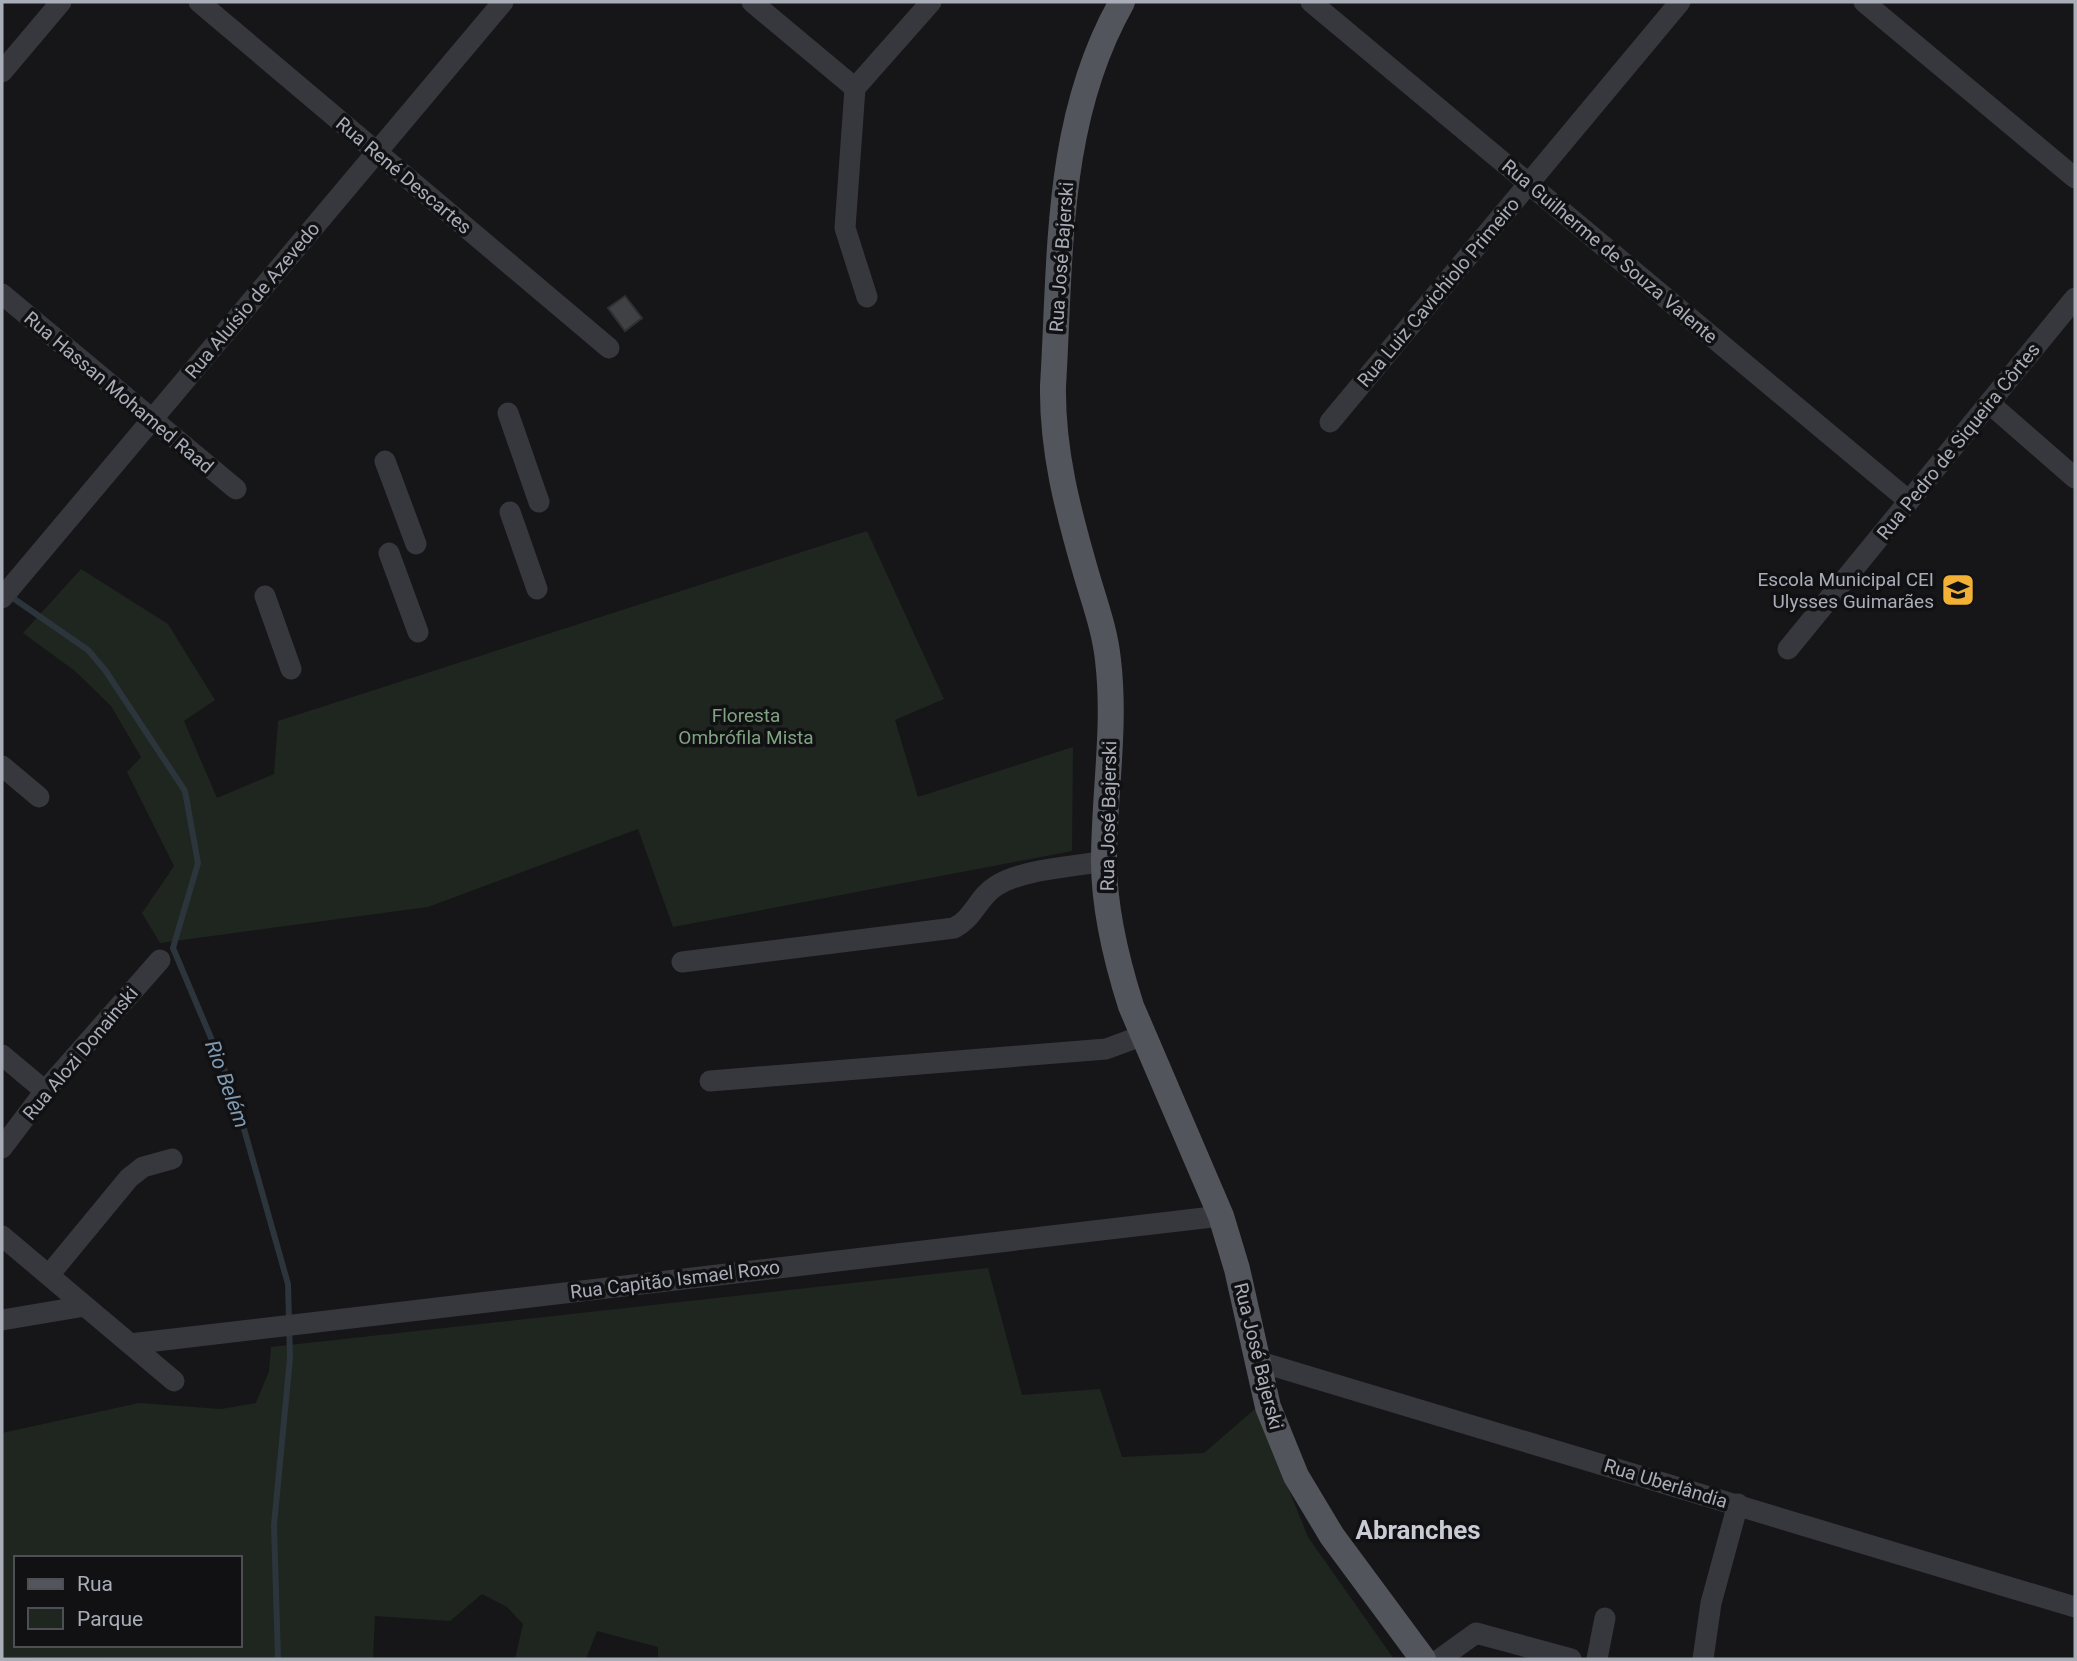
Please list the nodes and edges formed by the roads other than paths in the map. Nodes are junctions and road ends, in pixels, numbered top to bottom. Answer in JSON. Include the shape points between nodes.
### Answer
{"nodes":[{"id":1,"x":61,"y":2,"type":"edge"},
{"id":2,"x":199,"y":2,"type":"edge"},
{"id":3,"x":503,"y":2,"type":"edge"},
{"id":4,"x":752,"y":2,"type":"edge"},
{"id":5,"x":931,"y":2,"type":"edge"},
{"id":6,"x":1122,"y":2,"type":"edge"},
{"id":7,"x":1311,"y":2,"type":"edge"},
{"id":8,"x":1680,"y":2,"type":"edge"},
{"id":9,"x":1864,"y":2,"type":"edge"},
{"id":10,"x":2,"y":72,"type":"edge"},
{"id":11,"x":855,"y":88,"type":"junction"},
{"id":12,"x":377,"y":152,"type":"junction"},
{"id":13,"x":2075,"y":178,"type":"edge"},
{"id":14,"x":1529,"y":183,"type":"junction"},
{"id":15,"x":2,"y":294,"type":"edge"},
{"id":16,"x":867,"y":297,"type":"dead end"},
{"id":17,"x":2075,"y":298,"type":"edge"},
{"id":18,"x":609,"y":348,"type":"dead end"},
{"id":19,"x":1989,"y":403,"type":"junction"},
{"id":20,"x":508,"y":414,"type":"dead end"},
{"id":21,"x":152,"y":419,"type":"junction"},
{"id":22,"x":1330,"y":422,"type":"dead end"},
{"id":23,"x":385,"y":461,"type":"dead end"},
{"id":24,"x":2075,"y":478,"type":"edge"},
{"id":25,"x":236,"y":489,"type":"dead end"},
{"id":26,"x":1909,"y":501,"type":"junction"},
{"id":27,"x":539,"y":502,"type":"dead end"},
{"id":28,"x":510,"y":512,"type":"dead end"},
{"id":29,"x":416,"y":544,"type":"dead end"},
{"id":30,"x":389,"y":553,"type":"dead end"},
{"id":31,"x":537,"y":589,"type":"dead end"},
{"id":32,"x":8,"y":590,"type":"edge"},
{"id":33,"x":265,"y":596,"type":"dead end"},
{"id":34,"x":418,"y":632,"type":"dead end"},
{"id":35,"x":1788,"y":649,"type":"dead end"},
{"id":36,"x":291,"y":669,"type":"dead end"},
{"id":37,"x":2,"y":766,"type":"edge"},
{"id":38,"x":39,"y":797,"type":"dead end"},
{"id":39,"x":1104,"y":861,"type":"junction"},
{"id":40,"x":160,"y":960,"type":"dead end"},
{"id":41,"x":682,"y":962,"type":"dead end"},
{"id":42,"x":1143,"y":1035,"type":"junction"},
{"id":43,"x":2,"y":1055,"type":"edge"},
{"id":44,"x":710,"y":1081,"type":"dead end"},
{"id":45,"x":45,"y":1091,"type":"junction"},
{"id":46,"x":2,"y":1149,"type":"edge"},
{"id":47,"x":172,"y":1158,"type":"dead end"},
{"id":48,"x":1221,"y":1216,"type":"junction"},
{"id":49,"x":2,"y":1236,"type":"edge"},
{"id":50,"x":49,"y":1275,"type":"junction"},
{"id":51,"x":85,"y":1306,"type":"junction"},
{"id":52,"x":2,"y":1320,"type":"edge"},
{"id":53,"x":130,"y":1344,"type":"junction"},
{"id":54,"x":1257,"y":1361,"type":"junction"},
{"id":55,"x":174,"y":1381,"type":"dead end"},
{"id":56,"x":1738,"y":1504,"type":"junction"},
{"id":57,"x":2075,"y":1607,"type":"edge"},
{"id":58,"x":1605,"y":1618,"type":"dead end"},
{"id":59,"x":1445,"y":1656,"type":"edge"},
{"id":60,"x":1423,"y":1659,"type":"edge"},
{"id":61,"x":1571,"y":1659,"type":"edge"},
{"id":62,"x":1597,"y":1659,"type":"edge"},
{"id":63,"x":1703,"y":1659,"type":"edge"}],
"edges":[{"from":1,"to":10,"type":"street"},
{"from":2,"to":12,"type":"street","name":"Rua René Descartes"},
{"from":3,"to":12,"type":"street","name":"Rua Aluísio de Azevedo"},
{"from":4,"to":11,"type":"street"},
{"from":5,"to":11,"type":"street"},
{"from":6,"to":39,"type":"main road","name":"Rua José Bajerski","via":[[1085,81],[1070,142],[1052,417],[1062,484],[1102,628],[1111,683]]},
{"from":7,"to":14,"type":"street","name":"Rua Guilherme de Souza Valente"},
{"from":8,"to":14,"type":"street","name":"Rua Luiz Cavichiolo Primeiro"},
{"from":9,"to":13,"type":"street"},
{"from":11,"to":16,"type":"street","via":[[845,228]]},
{"from":12,"to":18,"type":"street","name":"Rua René Descartes"},
{"from":12,"to":21,"type":"street","name":"Rua Aluísio de Azevedo"},
{"from":14,"to":22,"type":"street","name":"Rua Luiz Cavichiolo Primeiro"},
{"from":14,"to":26,"type":"street","name":"Rua Guilherme de Souza Valente"},
{"from":15,"to":21,"type":"street","name":"Rua Hassan Mohamed Raad"},
{"from":17,"to":19,"type":"street","name":"Rua Pedro de Siqueira Côrtes"},
{"from":19,"to":24,"type":"street"},
{"from":19,"to":26,"type":"street","name":"Rua Pedro de Siqueira Côrtes"},
{"from":20,"to":27,"type":"street"},
{"from":21,"to":25,"type":"street","name":"Rua Hassan Mohamed Raad"},
{"from":21,"to":32,"type":"street","name":"Rua Aluísio de Azevedo"},
{"from":23,"to":29,"type":"street"},
{"from":26,"to":35,"type":"street","name":"Rua Pedro de Siqueira Côrtes"},
{"from":28,"to":31,"type":"street"},
{"from":30,"to":34,"type":"street"},
{"from":33,"to":36,"type":"street"},
{"from":37,"to":38,"type":"street"},
{"from":39,"to":41,"type":"street","via":[[997,885],[971,917],[954,928]]},
{"from":39,"to":42,"type":"main road","name":"Rua José Bajerski","via":[[1120,970]]},
{"from":40,"to":45,"type":"street","name":"Rua Alozi Donainski"},
{"from":42,"to":44,"type":"street","via":[[1106,1049]]},
{"from":42,"to":48,"type":"main road","name":"Rua José Bajerski"},
{"from":43,"to":45,"type":"street"},
{"from":45,"to":46,"type":"street","name":"Rua Alozi Donainski"},
{"from":47,"to":50,"type":"street","via":[[143,1167],[129,1178]]},
{"from":48,"to":53,"type":"street","name":"Rua Capitão Ismael Roxo"},
{"from":48,"to":54,"type":"main road","name":"Rua José Bajerski"},
{"from":49,"to":50,"type":"street"},
{"from":50,"to":51,"type":"street"},
{"from":51,"to":52,"type":"street"},
{"from":51,"to":53,"type":"street"},
{"from":53,"to":55,"type":"street"},
{"from":54,"to":56,"type":"street","name":"Rua Uberlândia"},
{"from":54,"to":60,"type":"main road","name":"Rua José Bajerski","via":[[1279,1439],[1311,1505]]},
{"from":56,"to":57,"type":"street","name":"Rua Uberlândia"},
{"from":56,"to":63,"type":"street","via":[[1711,1603]]},
{"from":58,"to":62,"type":"street"},
{"from":59,"to":61,"type":"street","via":[[1476,1633]]}]}
